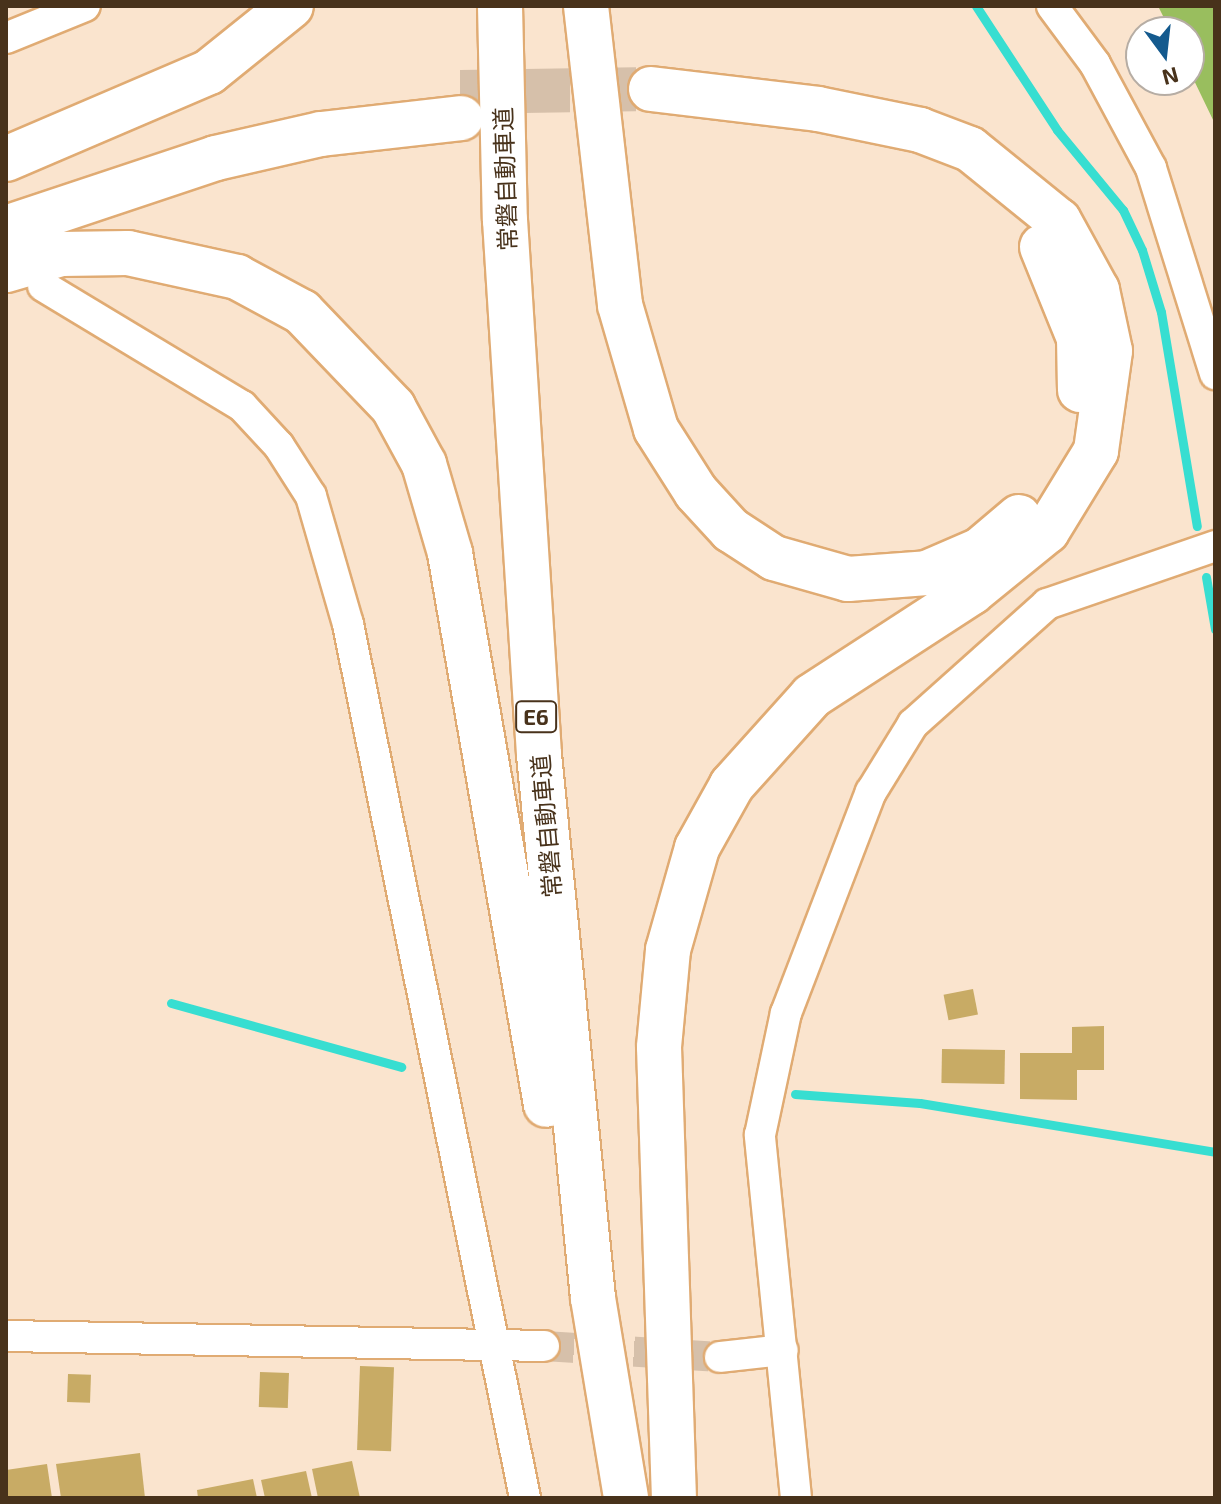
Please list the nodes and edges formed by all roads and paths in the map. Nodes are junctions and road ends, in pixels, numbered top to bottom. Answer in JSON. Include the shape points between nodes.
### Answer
{"nodes":[{"id":1,"x":85,"y":6,"type":"edge"},
{"id":2,"x":291,"y":6,"type":"edge"},
{"id":3,"x":500,"y":6,"type":"edge"},
{"id":4,"x":586,"y":6,"type":"edge"},
{"id":5,"x":1052,"y":6,"type":"edge"},
{"id":6,"x":6,"y":38,"type":"edge"},
{"id":7,"x":6,"y":159,"type":"edge"},
{"id":8,"x":6,"y":199,"type":"edge"},
{"id":9,"x":6,"y":228,"type":"edge"},
{"id":10,"x":24,"y":278,"type":"edge"},
{"id":11,"x":1215,"y":374,"type":"edge"},
{"id":12,"x":1215,"y":546,"type":"edge"},
{"id":13,"x":6,"y":1336,"type":"edge"},
{"id":14,"x":493,"y":1342,"type":"junction"},
{"id":15,"x":544,"y":1346,"type":"tunnel mouth"},
{"id":16,"x":783,"y":1350,"type":"junction"},
{"id":17,"x":720,"y":1357,"type":"tunnel mouth"},
{"id":18,"x":613,"y":1424,"type":"junction"},
{"id":19,"x":525,"y":1498,"type":"edge"},
{"id":20,"x":626,"y":1498,"type":"edge"},
{"id":21,"x":674,"y":1498,"type":"edge"},
{"id":22,"x":796,"y":1498,"type":"edge"}],
"edges":[{"from":1,"to":6,"type":"street"},
{"from":2,"to":7,"type":"highway","via":[[209,72]]},
{"from":3,"to":18,"type":"highway","name":"常磐自動車道","number":"E6","via":[[505,220],[539,755],[577,1157]]},
{"from":4,"to":21,"type":"highway","via":[[620,305],[656,429],[696,492],[731,530],[774,558],[848,579],[927,573],[1005,530],[1053,479],[1079,408],[1081,371],[1065,288],[1024,224],[993,195],[905,154],[650,102],[818,109],[920,130],[970,149],[1059,221],[1097,290],[1110,351],[1096,451],[1047,531],[972,592],[812,696],[732,785],[697,848],[668,950],[659,1047]]},
{"from":5,"to":11,"type":"street","via":[[1095,64],[1151,168]]},
{"from":8,"to":9,"type":"highway","via":[[214,132],[339,105],[461,105],[216,158]]},
{"from":10,"to":14,"type":"street","via":[[242,406],[279,446],[311,496],[348,624]]},
{"from":10,"to":18,"type":"highway","via":[[61,254],[128,253],[237,277],[330,335],[373,380],[409,435],[450,553],[559,1185]]},
{"from":12,"to":16,"type":"street","via":[[1047,604],[913,724],[871,792],[786,1013],[760,1135]]},
{"from":13,"to":14,"type":"street"},
{"from":14,"to":15,"type":"street"},
{"from":14,"to":19,"type":"street"},
{"from":16,"to":17,"type":"street"},
{"from":16,"to":22,"type":"street"},
{"from":18,"to":20,"type":"highway","name":"常磐自動車道","number":"E6"}]}
